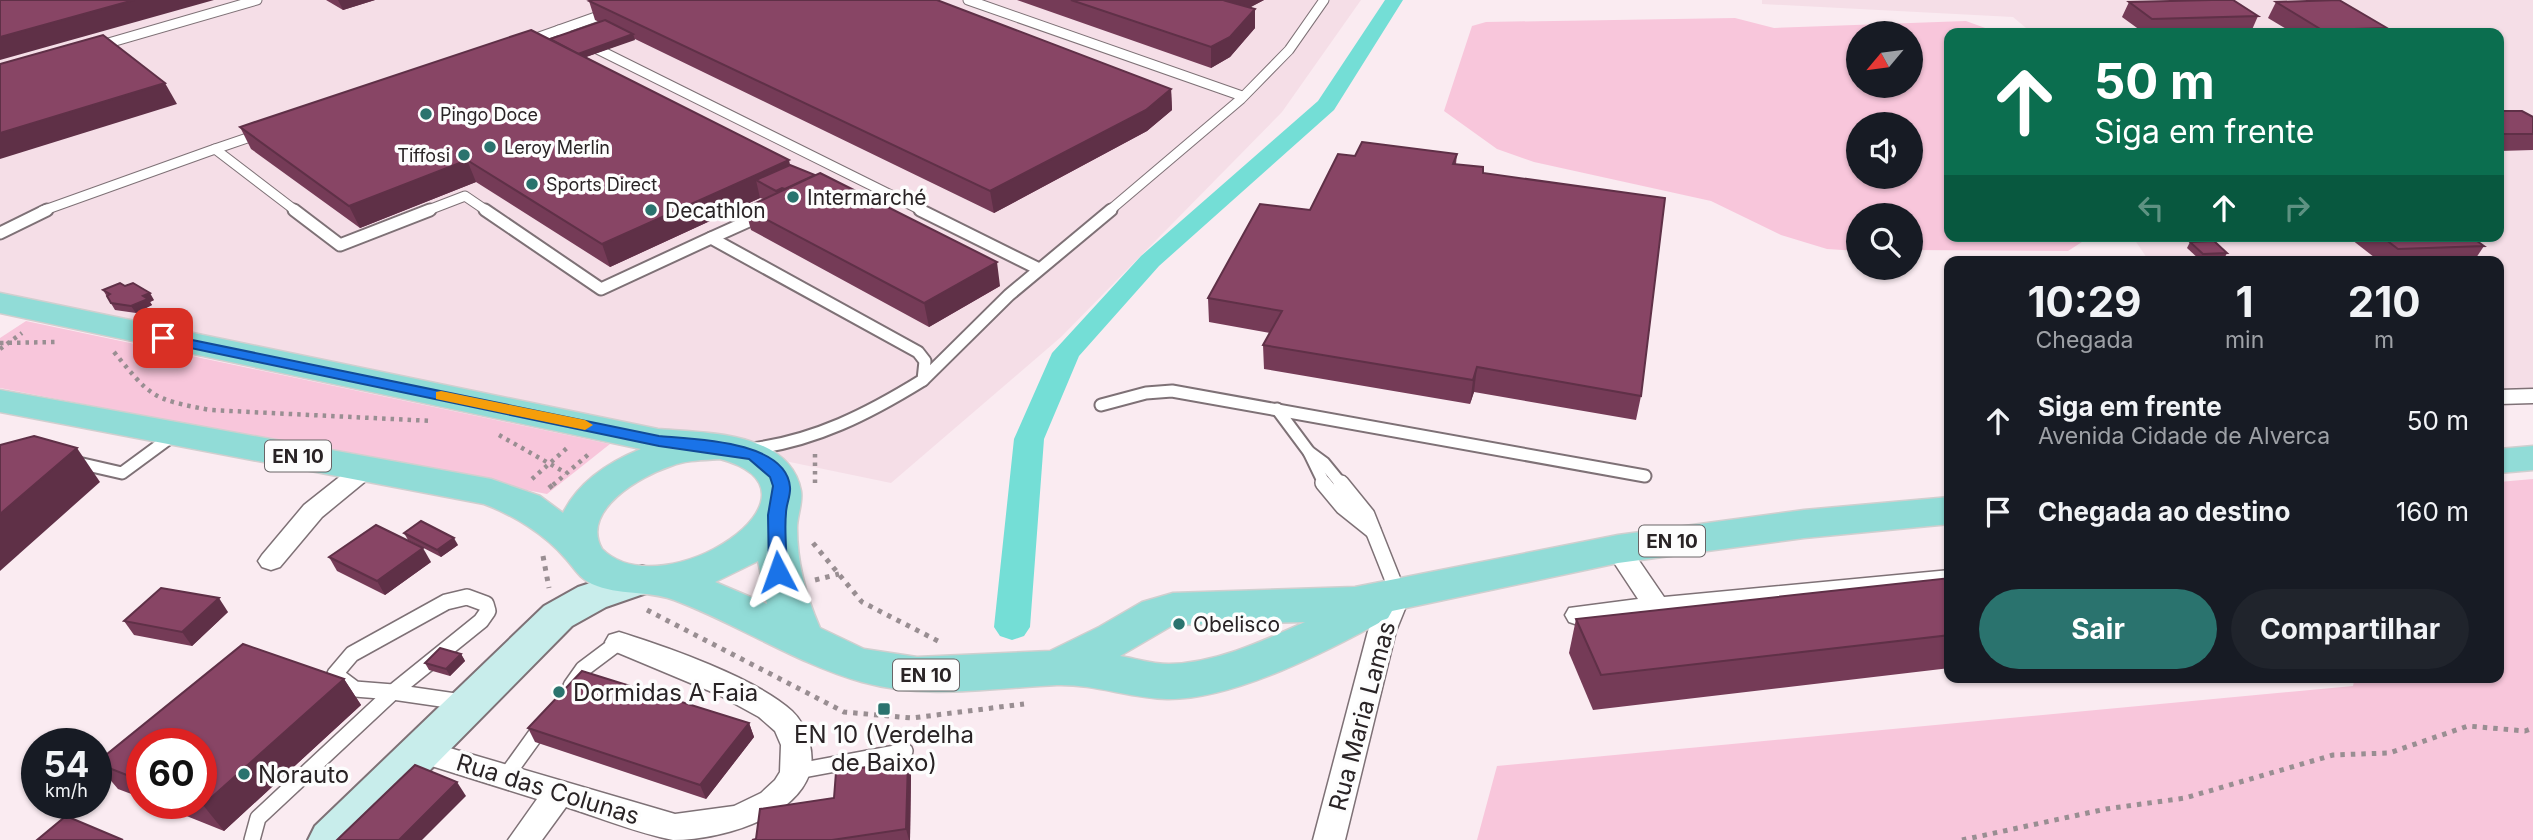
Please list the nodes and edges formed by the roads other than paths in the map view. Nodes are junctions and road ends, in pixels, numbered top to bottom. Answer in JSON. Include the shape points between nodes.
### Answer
{"nodes":[{"id":1,"x":257,"y":0,"type":"edge"},
{"id":2,"x":968,"y":0,"type":"edge"},
{"id":3,"x":1324,"y":0,"type":"edge"},
{"id":4,"x":619,"y":9,"type":"edge"},
{"id":5,"x":559,"y":30,"type":"junction"},
{"id":6,"x":519,"y":44,"type":"edge"},
{"id":7,"x":90,"y":48,"type":"edge"},
{"id":8,"x":1242,"y":96,"type":"junction"},
{"id":9,"x":268,"y":131,"type":"edge"},
{"id":10,"x":215,"y":149,"type":"junction"},
{"id":11,"x":848,"y":175,"type":"junction"},
{"id":12,"x":837,"y":180,"type":"edge"},
{"id":13,"x":775,"y":208,"type":"edge"},
{"id":14,"x":0,"y":233,"type":"edge"},
{"id":15,"x":711,"y":238,"type":"junction"},
{"id":16,"x":1039,"y":269,"type":"junction"},
{"id":17,"x":0,"y":303,"type":"edge"},
{"id":18,"x":923,"y":380,"type":"junction"},
{"id":19,"x":2533,"y":396,"type":"edge"},
{"id":20,"x":2504,"y":397,"type":"edge"},
{"id":21,"x":0,"y":401,"type":"edge"},
{"id":22,"x":1101,"y":405,"type":"dead end"},
{"id":23,"x":1277,"y":409,"type":"junction"},
{"id":24,"x":176,"y":433,"type":"junction"},
{"id":25,"x":729,"y":449,"type":"junction"},
{"id":26,"x":55,"y":458,"type":"edge"},
{"id":27,"x":2533,"y":458,"type":"edge"},
{"id":28,"x":2504,"y":461,"type":"edge"},
{"id":29,"x":365,"y":469,"type":"junction"},
{"id":30,"x":1645,"y":476,"type":"dead end"},
{"id":31,"x":1944,"y":511,"type":"edge"},
{"id":32,"x":777,"y":515,"type":"junction"},
{"id":33,"x":1618,"y":549,"type":"junction"},
{"id":34,"x":584,"y":555,"type":"junction"},
{"id":35,"x":271,"y":561,"type":"dead end"},
{"id":36,"x":653,"y":580,"type":"junction"},
{"id":37,"x":1944,"y":580,"type":"edge"},
{"id":38,"x":1398,"y":594,"type":"junction"},
{"id":39,"x":1657,"y":607,"type":"junction"},
{"id":40,"x":1578,"y":615,"type":"dead end"},
{"id":41,"x":558,"y":616,"type":"junction"},
{"id":42,"x":802,"y":638,"type":"junction"},
{"id":43,"x":619,"y":642,"type":"joint"},
{"id":44,"x":1056,"y":668,"type":"junction"},
{"id":45,"x":393,"y":692,"type":"junction"},
{"id":46,"x":469,"y":703,"type":"junction"},
{"id":47,"x":419,"y":751,"type":"junction"},
{"id":48,"x":905,"y":751,"type":"dead end"},
{"id":49,"x":798,"y":771,"type":"junction"},
{"id":50,"x":506,"y":776,"type":"junction"},
{"id":51,"x":560,"y":792,"type":"junction"},
{"id":52,"x":1326,"y":835,"type":"edge"},
{"id":53,"x":252,"y":840,"type":"edge"},
{"id":54,"x":331,"y":840,"type":"edge"},
{"id":55,"x":523,"y":840,"type":"edge"}],
"edges":[{"from":1,"to":7,"type":"lane"},
{"from":2,"to":8,"type":"lane"},
{"from":3,"to":8,"type":"lane","via":[[1286,55]]},
{"from":4,"to":5,"type":"lane"},
{"from":5,"to":6,"type":"lane"},
{"from":5,"to":11,"type":"lane"},
{"from":8,"to":16,"type":"lane"},
{"from":9,"to":10,"type":"lane"},
{"from":10,"to":14,"type":"lane","via":[[29,216]]},
{"from":10,"to":15,"type":"lane","via":[[340,245],[465,196],[601,289]]},
{"from":11,"to":12,"type":"lane"},
{"from":11,"to":16,"type":"lane"},
{"from":13,"to":15,"type":"lane"},
{"from":15,"to":18,"type":"lane","via":[[918,352],[925,361]]},
{"from":16,"to":18,"type":"lane","via":[[955,344]]},
{"from":17,"to":25,"type":"main road","via":[[659,441]]},
{"from":18,"to":25,"type":"lane","via":[[869,414],[812,438],[778,447]]},
{"from":19,"to":20,"type":"street"},
{"from":21,"to":24,"type":"main road","number":"EN 10"},
{"from":22,"to":23,"type":"lane","via":[[1172,391]]},
{"from":23,"to":30,"type":"lane"},
{"from":23,"to":38,"type":"lane","via":[[1309,452],[1312,466],[1355,520],[1374,532]]},
{"from":24,"to":26,"type":"lane","via":[[122,473]]},
{"from":24,"to":29,"type":"main road","number":"EN 10"},
{"from":25,"to":32,"type":"main road","via":[[761,460],[777,474],[782,486]]},
{"from":25,"to":34,"type":"main road","via":[[688,449],[656,457],[617,476],[594,497],[580,519],[577,534]]},
{"from":27,"to":28,"type":"main road"},
{"from":29,"to":34,"type":"main road","number":"EN 10","via":[[491,492],[526,505]]},
{"from":29,"to":35,"type":"street","via":[[313,511]]},
{"from":31,"to":33,"type":"main road","number":"EN 10"},
{"from":32,"to":36,"type":"main road","number":"EN 10","via":[[734,557],[689,575]]},
{"from":32,"to":42,"type":"main road","via":[[780,580]]},
{"from":33,"to":38,"type":"main road","number":"EN 10"},
{"from":33,"to":39,"type":"street"},
{"from":34,"to":36,"type":"main road","number":"EN 10","via":[[610,574]]},
{"from":34,"to":41,"type":"main road"},
{"from":36,"to":41,"type":"main road","via":[[592,597]]},
{"from":36,"to":42,"type":"main road","number":"EN 10","via":[[715,597]]},
{"from":37,"to":39,"type":"street"},
{"from":38,"to":44,"type":"main road","number":"EN 10","via":[[1355,603],[1173,609],[1157,613]]},
{"from":38,"to":44,"type":"main road","via":[[1335,628],[1200,676],[1164,681]]},
{"from":38,"to":52,"type":"street","name":"Rua Maria Lamas","via":[[1382,631]]},
{"from":39,"to":40,"type":"street"},
{"from":41,"to":46,"type":"main road"},
{"from":42,"to":44,"type":"main road","number":"EN 10","via":[[834,657],[911,674],[964,676]]},
{"from":43,"to":49,"type":"street","via":[[756,700],[785,721],[796,746]]},
{"from":43,"to":50,"type":"lane","via":[[583,669]]},
{"from":45,"to":45,"type":"lane","via":[[471,631],[488,611],[486,604],[464,597],[446,602],[352,654],[335,674],[355,689]]},
{"from":45,"to":46,"type":"lane"},
{"from":45,"to":53,"type":"lane","via":[[258,818]]},
{"from":46,"to":47,"type":"main road"},
{"from":47,"to":50,"type":"street","name":"Rua das Colunas"},
{"from":47,"to":54,"type":"main road"},
{"from":48,"to":49,"type":"lane"},
{"from":49,"to":51,"type":"street","name":"Rua das Colunas","via":[[785,793],[747,815],[706,828],[675,827]]},
{"from":50,"to":51,"type":"street","name":"Rua das Colunas"},
{"from":51,"to":55,"type":"street"}]}
